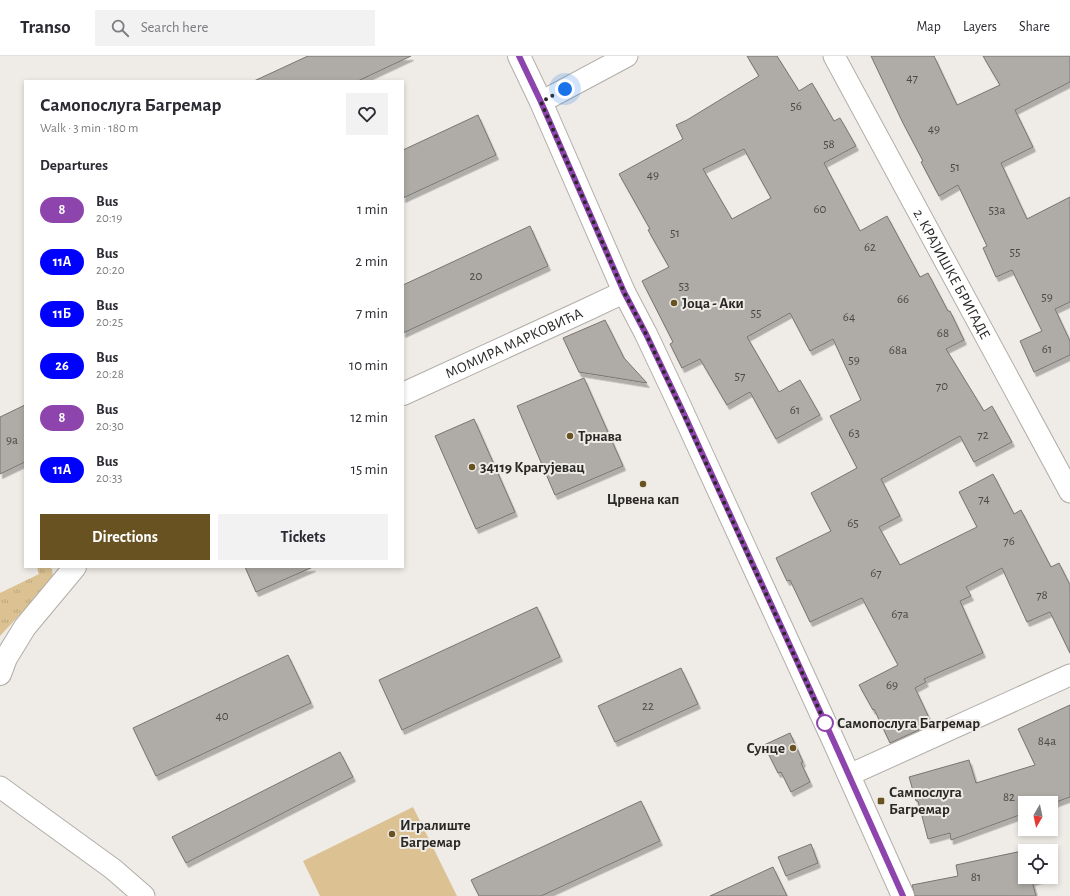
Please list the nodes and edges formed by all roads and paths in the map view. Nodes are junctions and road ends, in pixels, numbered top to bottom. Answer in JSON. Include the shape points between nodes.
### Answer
{"nodes":[{"id":1,"x":519,"y":56,"type":"edge"},
{"id":2,"x":627,"y":56,"type":"edge"},
{"id":3,"x":834,"y":56,"type":"edge"},
{"id":4,"x":541,"y":102,"type":"junction"},
{"id":5,"x":624,"y":292,"type":"junction"},
{"id":6,"x":404,"y":394,"type":"edge"},
{"id":7,"x":1070,"y":492,"type":"edge"},
{"id":8,"x":74,"y":568,"type":"edge"},
{"id":9,"x":0,"y":674,"type":"edge"},
{"id":10,"x":1070,"y":675,"type":"edge"},
{"id":11,"x":849,"y":775,"type":"junction"},
{"id":12,"x":0,"y":787,"type":"edge"},
{"id":13,"x":144,"y":896,"type":"edge"},
{"id":14,"x":903,"y":896,"type":"edge"}],
"edges":[{"from":1,"to":4,"type":"street"},
{"from":2,"to":4,"type":"street"},
{"from":3,"to":7,"type":"street","name":"2. КРАЈИШКЕ БРИГАДЕ"},
{"from":4,"to":5,"type":"street"},
{"from":5,"to":6,"type":"street","name":"МОМИРА МАРКОВИЋА"},
{"from":5,"to":11,"type":"street","via":[[682,409]]},
{"from":8,"to":9,"type":"street","via":[[25,626],[6,658]]},
{"from":10,"to":11,"type":"street"},
{"from":11,"to":14,"type":"street"},
{"from":12,"to":13,"type":"street","via":[[113,869]]}]}
